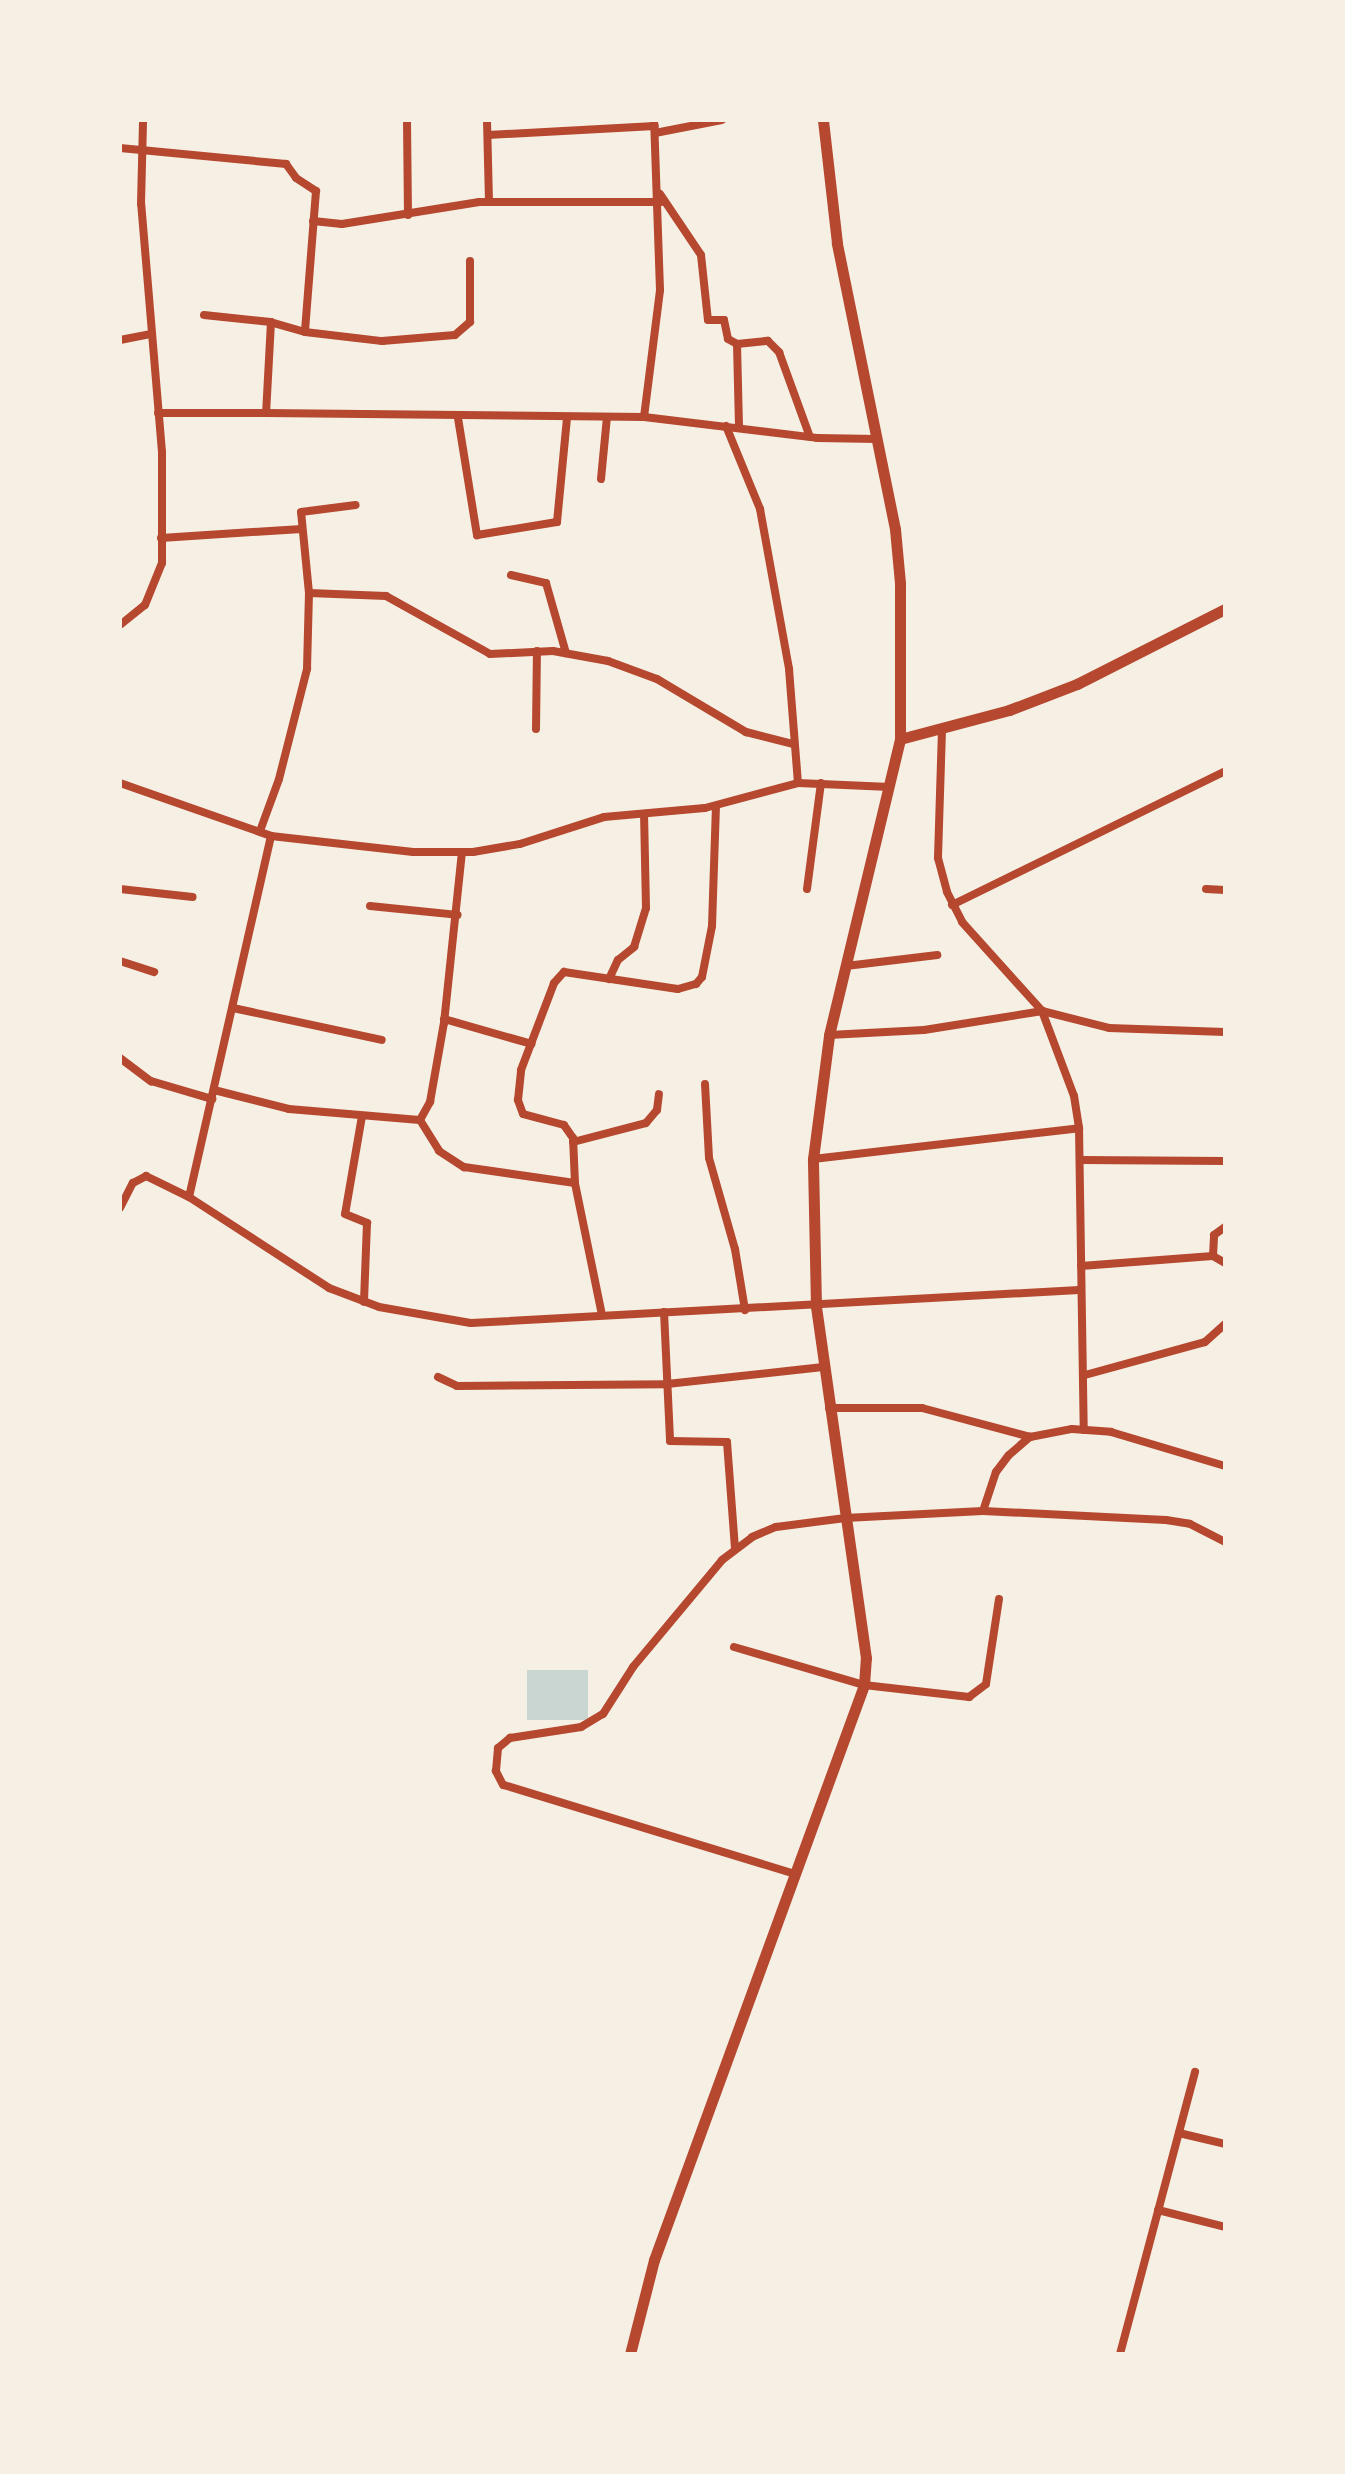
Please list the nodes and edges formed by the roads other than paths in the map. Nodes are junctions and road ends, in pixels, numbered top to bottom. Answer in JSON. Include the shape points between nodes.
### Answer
{"nodes":[{"id":1,"x":143,"y":120,"type":"edge"},
{"id":2,"x":407,"y":120,"type":"edge"},
{"id":3,"x":487,"y":120,"type":"edge"},
{"id":4,"x":722,"y":120,"type":"edge"},
{"id":5,"x":823,"y":120,"type":"edge"},
{"id":6,"x":655,"y":126,"type":"edge"},
{"id":7,"x":488,"y":135,"type":"junction"},
{"id":8,"x":120,"y":148,"type":"edge"},
{"id":9,"x":143,"y":148,"type":"junction"},
{"id":10,"x":660,"y":198,"type":"junction"},
{"id":11,"x":489,"y":202,"type":"junction"},
{"id":12,"x":408,"y":215,"type":"junction"},
{"id":13,"x":313,"y":221,"type":"junction"},
{"id":14,"x":470,"y":261,"type":"dead end"},
{"id":15,"x":204,"y":315,"type":"dead end"},
{"id":16,"x":271,"y":322,"type":"junction"},
{"id":17,"x":305,"y":332,"type":"junction"},
{"id":18,"x":151,"y":334,"type":"junction"},
{"id":19,"x":120,"y":340,"type":"edge"},
{"id":20,"x":737,"y":344,"type":"junction"},
{"id":21,"x":158,"y":413,"type":"junction"},
{"id":22,"x":266,"y":413,"type":"junction"},
{"id":23,"x":607,"y":417,"type":"junction"},
{"id":24,"x":644,"y":417,"type":"junction"},
{"id":25,"x":458,"y":418,"type":"junction"},
{"id":26,"x":567,"y":418,"type":"junction"},
{"id":27,"x":726,"y":426,"type":"junction"},
{"id":28,"x":739,"y":427,"type":"junction"},
{"id":29,"x":810,"y":437,"type":"junction"},
{"id":30,"x":877,"y":439,"type":"junction"},
{"id":31,"x":601,"y":479,"type":"dead end"},
{"id":32,"x":356,"y":505,"type":"dead end"},
{"id":33,"x":302,"y":529,"type":"junction"},
{"id":34,"x":161,"y":538,"type":"junction"},
{"id":35,"x":511,"y":575,"type":"dead end"},
{"id":36,"x":309,"y":593,"type":"junction"},
{"id":37,"x":1225,"y":609,"type":"edge"},
{"id":38,"x":120,"y":625,"type":"edge"},
{"id":39,"x":537,"y":651,"type":"junction"},
{"id":40,"x":566,"y":653,"type":"junction"},
{"id":41,"x":536,"y":729,"type":"dead end"},
{"id":42,"x":942,"y":730,"type":"junction"},
{"id":43,"x":900,"y":739,"type":"junction"},
{"id":44,"x":793,"y":744,"type":"junction"},
{"id":45,"x":1225,"y":771,"type":"edge"},
{"id":46,"x":120,"y":783,"type":"edge"},
{"id":47,"x":798,"y":783,"type":"junction"},
{"id":48,"x":821,"y":783,"type":"junction"},
{"id":49,"x":890,"y":787,"type":"junction"},
{"id":50,"x":716,"y":806,"type":"junction"},
{"id":51,"x":644,"y":814,"type":"junction"},
{"id":52,"x":260,"y":831,"type":"junction"},
{"id":53,"x":271,"y":836,"type":"junction"},
{"id":54,"x":462,"y":852,"type":"junction"},
{"id":55,"x":120,"y":889,"type":"edge"},
{"id":56,"x":807,"y":889,"type":"dead end"},
{"id":57,"x":1206,"y":889,"type":"dead end"},
{"id":58,"x":1225,"y":890,"type":"edge"},
{"id":59,"x":193,"y":897,"type":"dead end"},
{"id":60,"x":952,"y":905,"type":"junction"},
{"id":61,"x":370,"y":906,"type":"dead end"},
{"id":62,"x":458,"y":915,"type":"junction"},
{"id":63,"x":937,"y":955,"type":"dead end"},
{"id":64,"x":120,"y":961,"type":"edge"},
{"id":65,"x":846,"y":966,"type":"junction"},
{"id":66,"x":154,"y":972,"type":"dead end"},
{"id":67,"x":609,"y":979,"type":"junction"},
{"id":68,"x":233,"y":1008,"type":"junction"},
{"id":69,"x":1042,"y":1011,"type":"junction"},
{"id":70,"x":444,"y":1019,"type":"junction"},
{"id":71,"x":1225,"y":1032,"type":"edge"},
{"id":72,"x":829,"y":1035,"type":"junction"},
{"id":73,"x":382,"y":1040,"type":"dead end"},
{"id":74,"x":532,"y":1044,"type":"junction"},
{"id":75,"x":120,"y":1058,"type":"edge"},
{"id":76,"x":705,"y":1084,"type":"dead end"},
{"id":77,"x":213,"y":1094,"type":"junction"},
{"id":78,"x":659,"y":1094,"type":"dead end"},
{"id":79,"x":362,"y":1116,"type":"junction"},
{"id":80,"x":420,"y":1120,"type":"junction"},
{"id":81,"x":1079,"y":1128,"type":"junction"},
{"id":82,"x":573,"y":1142,"type":"junction"},
{"id":83,"x":813,"y":1159,"type":"junction"},
{"id":84,"x":1080,"y":1160,"type":"junction"},
{"id":85,"x":1225,"y":1161,"type":"edge"},
{"id":86,"x":575,"y":1183,"type":"junction"},
{"id":87,"x":189,"y":1197,"type":"junction"},
{"id":88,"x":120,"y":1208,"type":"edge"},
{"id":89,"x":1225,"y":1227,"type":"edge"},
{"id":90,"x":1213,"y":1256,"type":"junction"},
{"id":91,"x":1225,"y":1263,"type":"edge"},
{"id":92,"x":1081,"y":1266,"type":"junction"},
{"id":93,"x":1079,"y":1290,"type":"junction"},
{"id":94,"x":364,"y":1302,"type":"junction"},
{"id":95,"x":816,"y":1306,"type":"junction"},
{"id":96,"x":745,"y":1310,"type":"junction"},
{"id":97,"x":664,"y":1312,"type":"junction"},
{"id":98,"x":602,"y":1315,"type":"junction"},
{"id":99,"x":1225,"y":1324,"type":"edge"},
{"id":100,"x":823,"y":1367,"type":"junction"},
{"id":101,"x":1085,"y":1375,"type":"junction"},
{"id":102,"x":438,"y":1377,"type":"dead end"},
{"id":103,"x":667,"y":1384,"type":"junction"},
{"id":104,"x":829,"y":1408,"type":"junction"},
{"id":105,"x":1084,"y":1430,"type":"junction"},
{"id":106,"x":1030,"y":1437,"type":"junction"},
{"id":107,"x":1225,"y":1466,"type":"edge"},
{"id":108,"x":983,"y":1511,"type":"junction"},
{"id":109,"x":845,"y":1518,"type":"junction"},
{"id":110,"x":1225,"y":1542,"type":"edge"},
{"id":111,"x":735,"y":1548,"type":"junction"},
{"id":112,"x":999,"y":1599,"type":"dead end"},
{"id":113,"x":734,"y":1647,"type":"dead end"},
{"id":114,"x":864,"y":1685,"type":"junction"},
{"id":115,"x":795,"y":1874,"type":"junction"},
{"id":116,"x":1195,"y":2072,"type":"dead end"},
{"id":117,"x":1179,"y":2133,"type":"junction"},
{"id":118,"x":1225,"y":2144,"type":"edge"},
{"id":119,"x":1158,"y":2210,"type":"junction"},
{"id":120,"x":1225,"y":2227,"type":"edge"},
{"id":121,"x":630,"y":2354,"type":"edge"},
{"id":122,"x":1120,"y":2354,"type":"edge"}],
"edges":[{"from":1,"to":9,"type":"street"},
{"from":2,"to":12,"type":"street"},
{"from":3,"to":7,"type":"street"},
{"from":4,"to":6,"type":"street"},
{"from":5,"to":30,"type":"street","via":[[837,243]]},
{"from":6,"to":7,"type":"street"},
{"from":6,"to":10,"type":"street"},
{"from":7,"to":11,"type":"street"},
{"from":8,"to":9,"type":"street"},
{"from":9,"to":13,"type":"street","via":[[183,157],[286,164],[316,191]]},
{"from":9,"to":18,"type":"street","via":[[141,204]]},
{"from":10,"to":11,"type":"street"},
{"from":10,"to":20,"type":"street","via":[[701,255],[708,320],[724,320],[728,339]]},
{"from":10,"to":24,"type":"street","via":[[660,290]]},
{"from":11,"to":12,"type":"street"},
{"from":12,"to":13,"type":"street","via":[[342,224]]},
{"from":13,"to":17,"type":"street"},
{"from":14,"to":17,"type":"street","via":[[470,322],[455,335],[382,341]]},
{"from":15,"to":16,"type":"street"},
{"from":16,"to":17,"type":"street"},
{"from":16,"to":22,"type":"street"},
{"from":18,"to":19,"type":"street"},
{"from":18,"to":21,"type":"street"},
{"from":20,"to":28,"type":"street"},
{"from":20,"to":29,"type":"street","via":[[768,341],[779,352]]},
{"from":21,"to":22,"type":"street"},
{"from":21,"to":34,"type":"street"},
{"from":22,"to":25,"type":"street"},
{"from":23,"to":24,"type":"street"},
{"from":23,"to":26,"type":"street"},
{"from":23,"to":31,"type":"street"},
{"from":24,"to":27,"type":"street"},
{"from":25,"to":26,"type":"street"},
{"from":25,"to":26,"type":"street","via":[[477,535],[557,522]]},
{"from":27,"to":28,"type":"street"},
{"from":27,"to":44,"type":"street","via":[[760,509],[789,669]]},
{"from":28,"to":29,"type":"street"},
{"from":29,"to":30,"type":"street"},
{"from":30,"to":43,"type":"street","via":[[900,583]]},
{"from":32,"to":33,"type":"street","via":[[301,512]]},
{"from":33,"to":34,"type":"street"},
{"from":33,"to":36,"type":"street"},
{"from":34,"to":38,"type":"street","via":[[157,587]]},
{"from":35,"to":40,"type":"street","via":[[546,583]]},
{"from":36,"to":39,"type":"street","via":[[386,596],[490,654]]},
{"from":36,"to":52,"type":"street","via":[[307,669]]},
{"from":37,"to":42,"type":"street","via":[[1077,684]]},
{"from":39,"to":40,"type":"street"},
{"from":39,"to":41,"type":"street"},
{"from":40,"to":44,"type":"street","via":[[657,679],[746,732]]},
{"from":42,"to":43,"type":"street"},
{"from":42,"to":60,"type":"street","via":[[938,858]]},
{"from":43,"to":49,"type":"street"},
{"from":44,"to":47,"type":"street"},
{"from":45,"to":60,"type":"street"},
{"from":46,"to":52,"type":"street"},
{"from":47,"to":48,"type":"street"},
{"from":47,"to":50,"type":"street"},
{"from":48,"to":49,"type":"street"},
{"from":48,"to":56,"type":"street"},
{"from":49,"to":65,"type":"street"},
{"from":50,"to":51,"type":"street"},
{"from":50,"to":67,"type":"street","via":[[712,926],[702,977],[678,989]]},
{"from":51,"to":54,"type":"street","via":[[604,817],[520,844]]},
{"from":51,"to":67,"type":"street","via":[[646,908],[634,947],[618,960]]},
{"from":52,"to":53,"type":"street"},
{"from":53,"to":54,"type":"street","via":[[350,848]]},
{"from":53,"to":68,"type":"street"},
{"from":54,"to":62,"type":"street"},
{"from":55,"to":59,"type":"street"},
{"from":57,"to":58,"type":"street"},
{"from":60,"to":69,"type":"street"},
{"from":61,"to":62,"type":"street"},
{"from":62,"to":70,"type":"street"},
{"from":63,"to":65,"type":"street"},
{"from":64,"to":66,"type":"street"},
{"from":65,"to":72,"type":"street"},
{"from":67,"to":74,"type":"street","via":[[564,972],[554,983]]},
{"from":68,"to":73,"type":"street"},
{"from":68,"to":77,"type":"street"},
{"from":69,"to":71,"type":"street","via":[[1109,1028]]},
{"from":69,"to":72,"type":"street","via":[[924,1030]]},
{"from":69,"to":81,"type":"street","via":[[1074,1096]]},
{"from":70,"to":74,"type":"street"},
{"from":70,"to":80,"type":"street","via":[[430,1102]]},
{"from":72,"to":83,"type":"street"},
{"from":74,"to":82,"type":"street","via":[[521,1070],[519,1107],[530,1118],[564,1125]]},
{"from":75,"to":77,"type":"street","via":[[151,1081]]},
{"from":76,"to":96,"type":"street","via":[[709,1158]]},
{"from":77,"to":79,"type":"street"},
{"from":77,"to":87,"type":"street"},
{"from":78,"to":82,"type":"street","via":[[654,1119]]},
{"from":79,"to":80,"type":"street"},
{"from":79,"to":94,"type":"street","via":[[345,1214],[367,1223]]},
{"from":80,"to":86,"type":"street","via":[[439,1151],[464,1167]]},
{"from":81,"to":83,"type":"street"},
{"from":81,"to":84,"type":"street"},
{"from":82,"to":86,"type":"street"},
{"from":83,"to":95,"type":"street"},
{"from":84,"to":85,"type":"street"},
{"from":84,"to":92,"type":"street"},
{"from":86,"to":98,"type":"street"},
{"from":87,"to":88,"type":"street","via":[[146,1176],[133,1183]]},
{"from":87,"to":94,"type":"street","via":[[288,1264]]},
{"from":89,"to":90,"type":"street","via":[[1214,1235]]},
{"from":90,"to":91,"type":"street"},
{"from":90,"to":92,"type":"street"},
{"from":92,"to":93,"type":"street"},
{"from":93,"to":95,"type":"street"},
{"from":93,"to":101,"type":"street"},
{"from":94,"to":98,"type":"street","via":[[471,1323]]},
{"from":95,"to":96,"type":"street"},
{"from":95,"to":100,"type":"street"},
{"from":96,"to":97,"type":"street"},
{"from":97,"to":98,"type":"street"},
{"from":97,"to":103,"type":"street"},
{"from":99,"to":101,"type":"street","via":[[1205,1342]]},
{"from":100,"to":103,"type":"street"},
{"from":100,"to":104,"type":"street"},
{"from":101,"to":105,"type":"street"},
{"from":102,"to":103,"type":"street","via":[[457,1386]]},
{"from":103,"to":111,"type":"street","via":[[670,1441],[727,1442]]},
{"from":104,"to":106,"type":"street","via":[[922,1408]]},
{"from":104,"to":109,"type":"street"},
{"from":105,"to":106,"type":"street"},
{"from":105,"to":107,"type":"street","via":[[1152,1442]]},
{"from":106,"to":108,"type":"street","via":[[996,1472]]},
{"from":108,"to":109,"type":"street"},
{"from":108,"to":110,"type":"street","via":[[1166,1520],[1190,1524]]},
{"from":109,"to":111,"type":"street","via":[[776,1527]]},
{"from":109,"to":114,"type":"street","via":[[866,1658]]},
{"from":111,"to":115,"type":"street","via":[[645,1652],[603,1714],[581,1727],[510,1738],[498,1748],[496,1771],[503,1785]]},
{"from":112,"to":114,"type":"street","via":[[986,1684],[979,1693],[960,1698]]},
{"from":113,"to":114,"type":"street"},
{"from":114,"to":115,"type":"street"},
{"from":115,"to":121,"type":"street","via":[[654,2260]]},
{"from":116,"to":117,"type":"street"},
{"from":117,"to":118,"type":"street"},
{"from":117,"to":119,"type":"street"},
{"from":119,"to":120,"type":"street"},
{"from":119,"to":122,"type":"street"}]}
